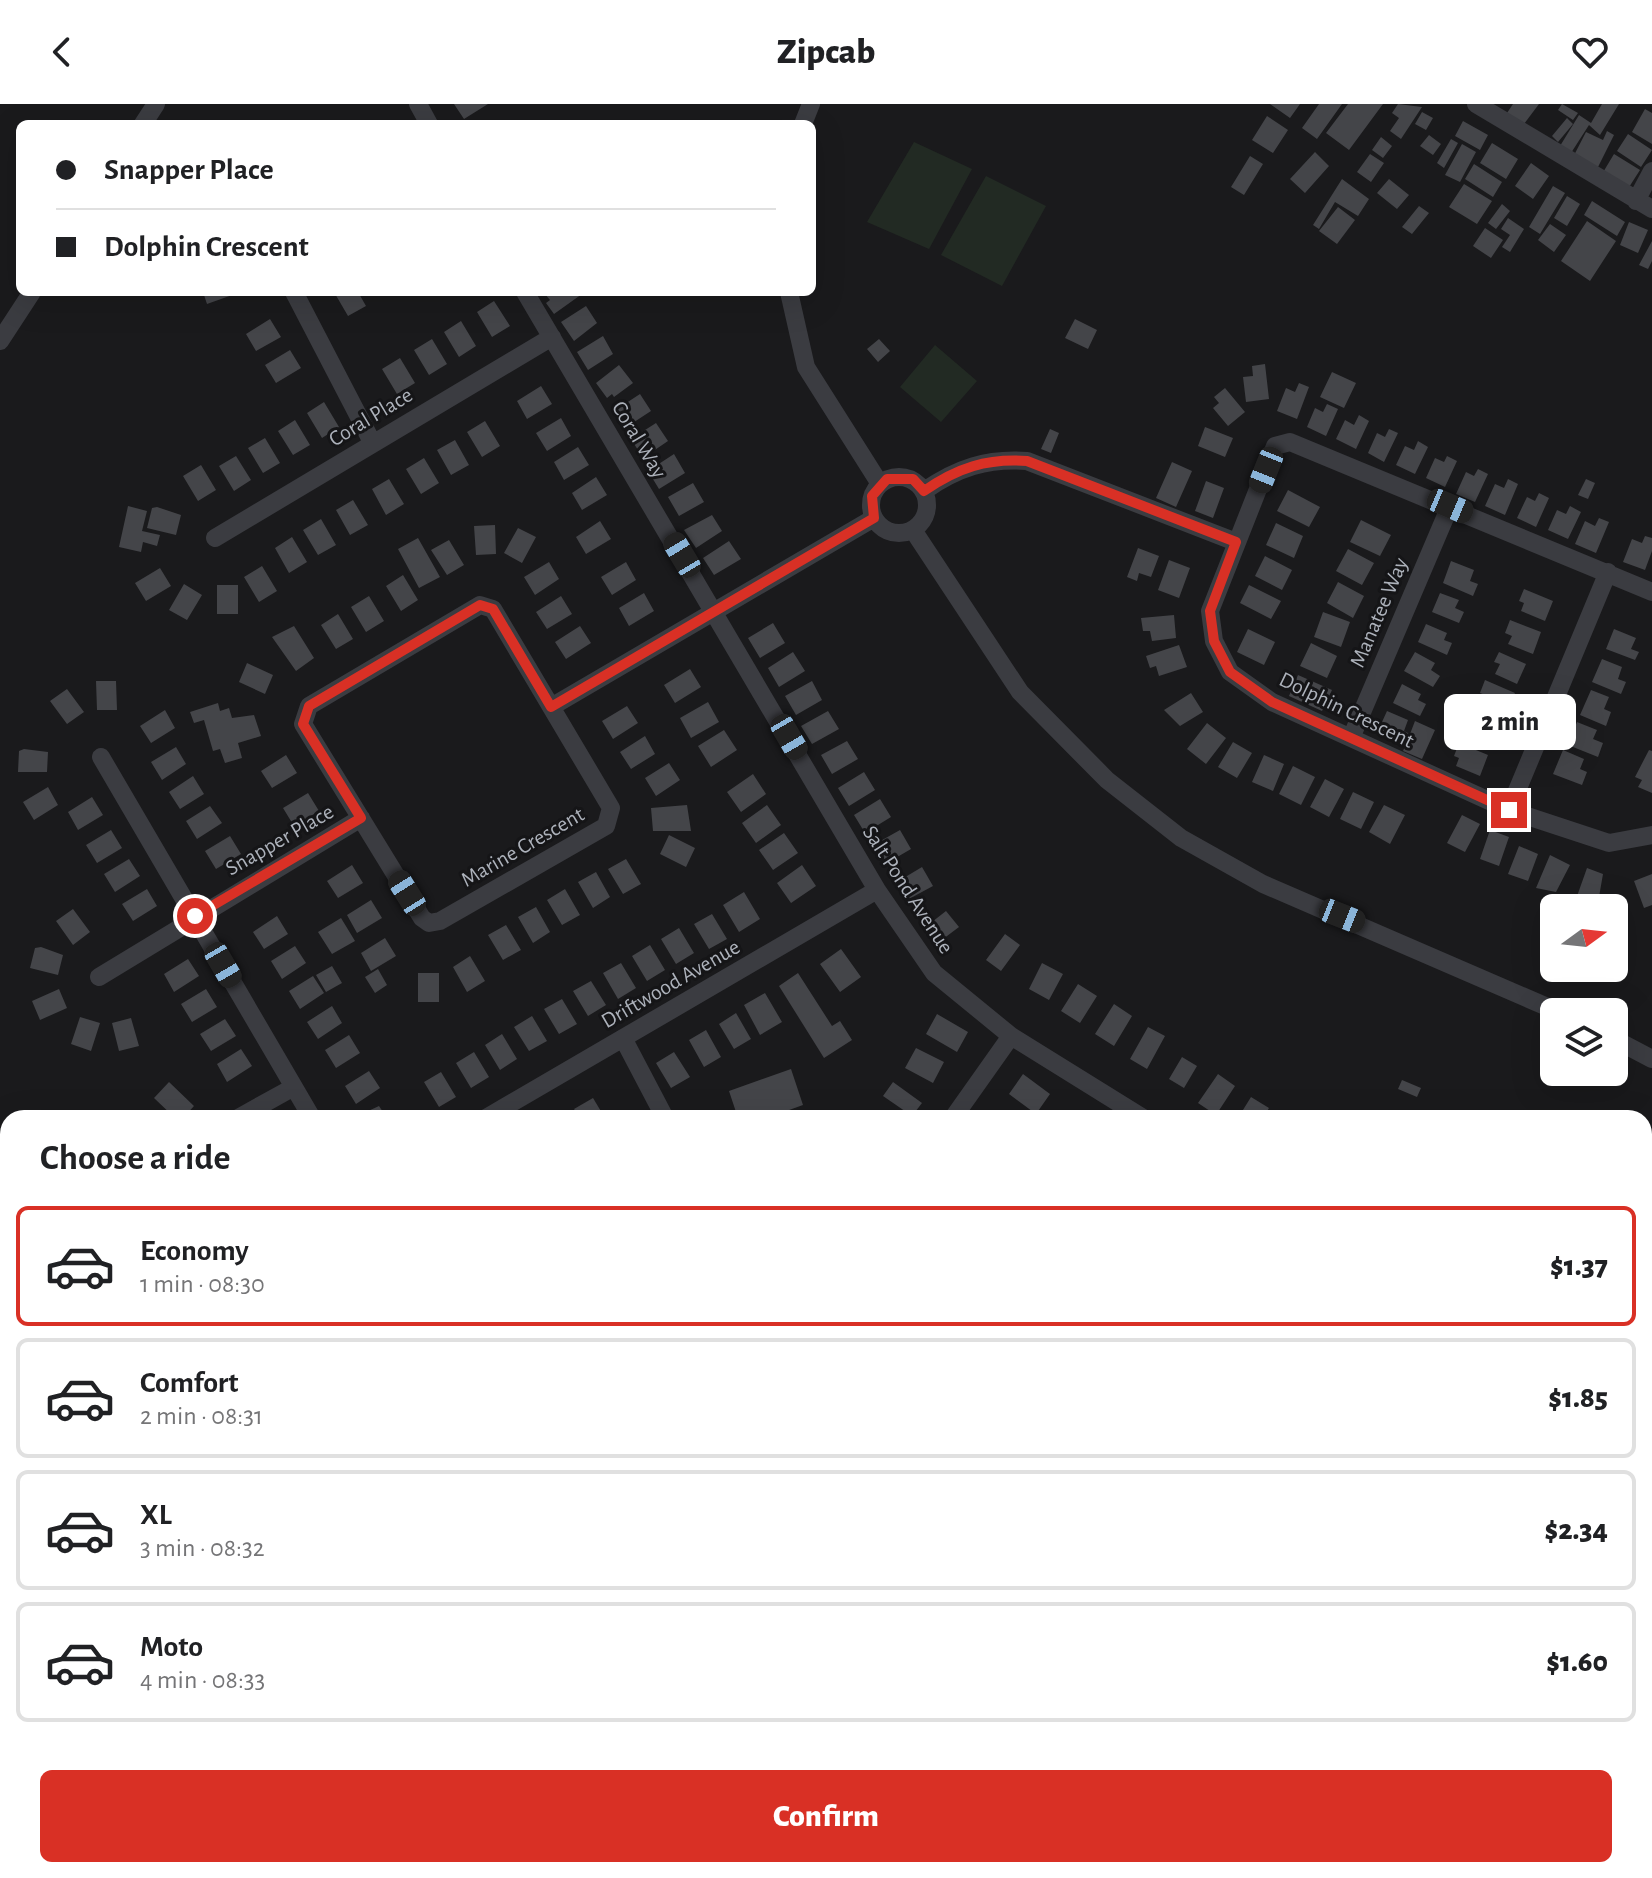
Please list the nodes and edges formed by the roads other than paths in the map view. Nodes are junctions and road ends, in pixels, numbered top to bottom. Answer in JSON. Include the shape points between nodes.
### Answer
{"nodes":[{"id":1,"x":1476,"y":104,"type":"edge"},
{"id":2,"x":1652,"y":171,"type":"edge"},
{"id":3,"x":1644,"y":205,"type":"edge"},
{"id":4,"x":29,"y":296,"type":"edge"},
{"id":5,"x":296,"y":296,"type":"edge"},
{"id":6,"x":527,"y":296,"type":"edge"},
{"id":7,"x":790,"y":296,"type":"edge"},
{"id":8,"x":1,"y":336,"type":"edge"},
{"id":9,"x":552,"y":337,"type":"junction"},
{"id":10,"x":372,"y":442,"type":"junction"},
{"id":11,"x":880,"y":484,"type":"junction"},
{"id":12,"x":924,"y":491,"type":"junction"},
{"id":13,"x":1450,"y":506,"type":"junction"},
{"id":14,"x":874,"y":518,"type":"junction"},
{"id":15,"x":913,"y":530,"type":"junction"},
{"id":16,"x":215,"y":538,"type":"dead end"},
{"id":17,"x":1236,"y":542,"type":"junction"},
{"id":18,"x":1608,"y":572,"type":"junction"},
{"id":19,"x":1652,"y":592,"type":"edge"},
{"id":20,"x":715,"y":609,"type":"junction"},
{"id":21,"x":551,"y":707,"type":"junction"},
{"id":22,"x":1351,"y":738,"type":"junction"},
{"id":23,"x":101,"y":757,"type":"dead end"},
{"id":24,"x":1509,"y":810,"type":"junction"},
{"id":25,"x":361,"y":818,"type":"junction"},
{"id":26,"x":1652,"y":835,"type":"edge"},
{"id":27,"x":877,"y":890,"type":"junction"},
{"id":28,"x":195,"y":916,"type":"junction"},
{"id":29,"x":99,"y":977,"type":"dead end"},
{"id":30,"x":1540,"y":1004,"type":"edge"},
{"id":31,"x":1011,"y":1036,"type":"junction"},
{"id":32,"x":623,"y":1038,"type":"junction"},
{"id":33,"x":1628,"y":1046,"type":"edge"},
{"id":34,"x":1652,"y":1059,"type":"edge"},
{"id":35,"x":294,"y":1087,"type":"junction"},
{"id":36,"x":252,"y":1110,"type":"edge"},
{"id":37,"x":307,"y":1110,"type":"edge"},
{"id":38,"x":500,"y":1110,"type":"edge"},
{"id":39,"x":661,"y":1110,"type":"edge"},
{"id":40,"x":959,"y":1110,"type":"edge"},
{"id":41,"x":1130,"y":1110,"type":"edge"}],
"edges":[{"from":1,"to":3,"type":"street"},
{"from":2,"to":3,"type":"street"},
{"from":4,"to":8,"type":"street"},
{"from":5,"to":10,"type":"street"},
{"from":6,"to":9,"type":"street","name":"Coral Way"},
{"from":7,"to":11,"type":"street","via":[[806,367]]},
{"from":9,"to":10,"type":"street","name":"Coral Place"},
{"from":9,"to":20,"type":"street","name":"Coral Way"},
{"from":10,"to":16,"type":"street","name":"Coral Place"},
{"from":11,"to":12,"type":"street","via":[[904,477]]},
{"from":11,"to":14,"type":"street","via":[[872,496]]},
{"from":12,"to":15,"type":"street","via":[[928,508]]},
{"from":12,"to":17,"type":"street","via":[[970,465],[1027,461]]},
{"from":13,"to":17,"type":"street","name":"Dolphin Crescent","via":[[1290,442],[1281,443],[1275,446]]},
{"from":13,"to":18,"type":"street","name":"Dolphin Crescent"},
{"from":13,"to":22,"type":"street","name":"Manatee Way"},
{"from":14,"to":15,"type":"street","via":[[891,532]]},
{"from":14,"to":20,"type":"street"},
{"from":15,"to":30,"type":"street","via":[[1020,692],[1107,780],[1181,838],[1263,884]]},
{"from":17,"to":22,"type":"street","name":"Dolphin Crescent","via":[[1210,611],[1214,641],[1230,672],[1272,702]]},
{"from":18,"to":19,"type":"street","name":"Dolphin Crescent"},
{"from":18,"to":24,"type":"street"},
{"from":20,"to":21,"type":"street"},
{"from":20,"to":27,"type":"street","name":"Salt Pond Avenue"},
{"from":21,"to":25,"type":"street","name":"Marine Crescent","via":[[493,609],[480,605],[309,706],[303,715],[303,724]]},
{"from":21,"to":25,"type":"street","name":"Marine Crescent","via":[[611,808],[606,826],[429,923]]},
{"from":22,"to":24,"type":"street","name":"Dolphin Crescent"},
{"from":23,"to":28,"type":"street"},
{"from":24,"to":26,"type":"street","name":"Dolphin Crescent","via":[[1609,843]]},
{"from":25,"to":28,"type":"street","name":"Snapper Place"},
{"from":27,"to":31,"type":"street","name":"Salt Pond Avenue","via":[[934,973]]},
{"from":27,"to":32,"type":"street","name":"Driftwood Avenue"},
{"from":28,"to":29,"type":"street","name":"Snapper Place"},
{"from":28,"to":35,"type":"street"},
{"from":31,"to":40,"type":"street"},
{"from":31,"to":41,"type":"street","name":"Salt Pond Avenue"},
{"from":32,"to":38,"type":"street","name":"Driftwood Avenue"},
{"from":32,"to":39,"type":"street"},
{"from":33,"to":34,"type":"street"},
{"from":35,"to":36,"type":"street"},
{"from":35,"to":37,"type":"street"}]}
